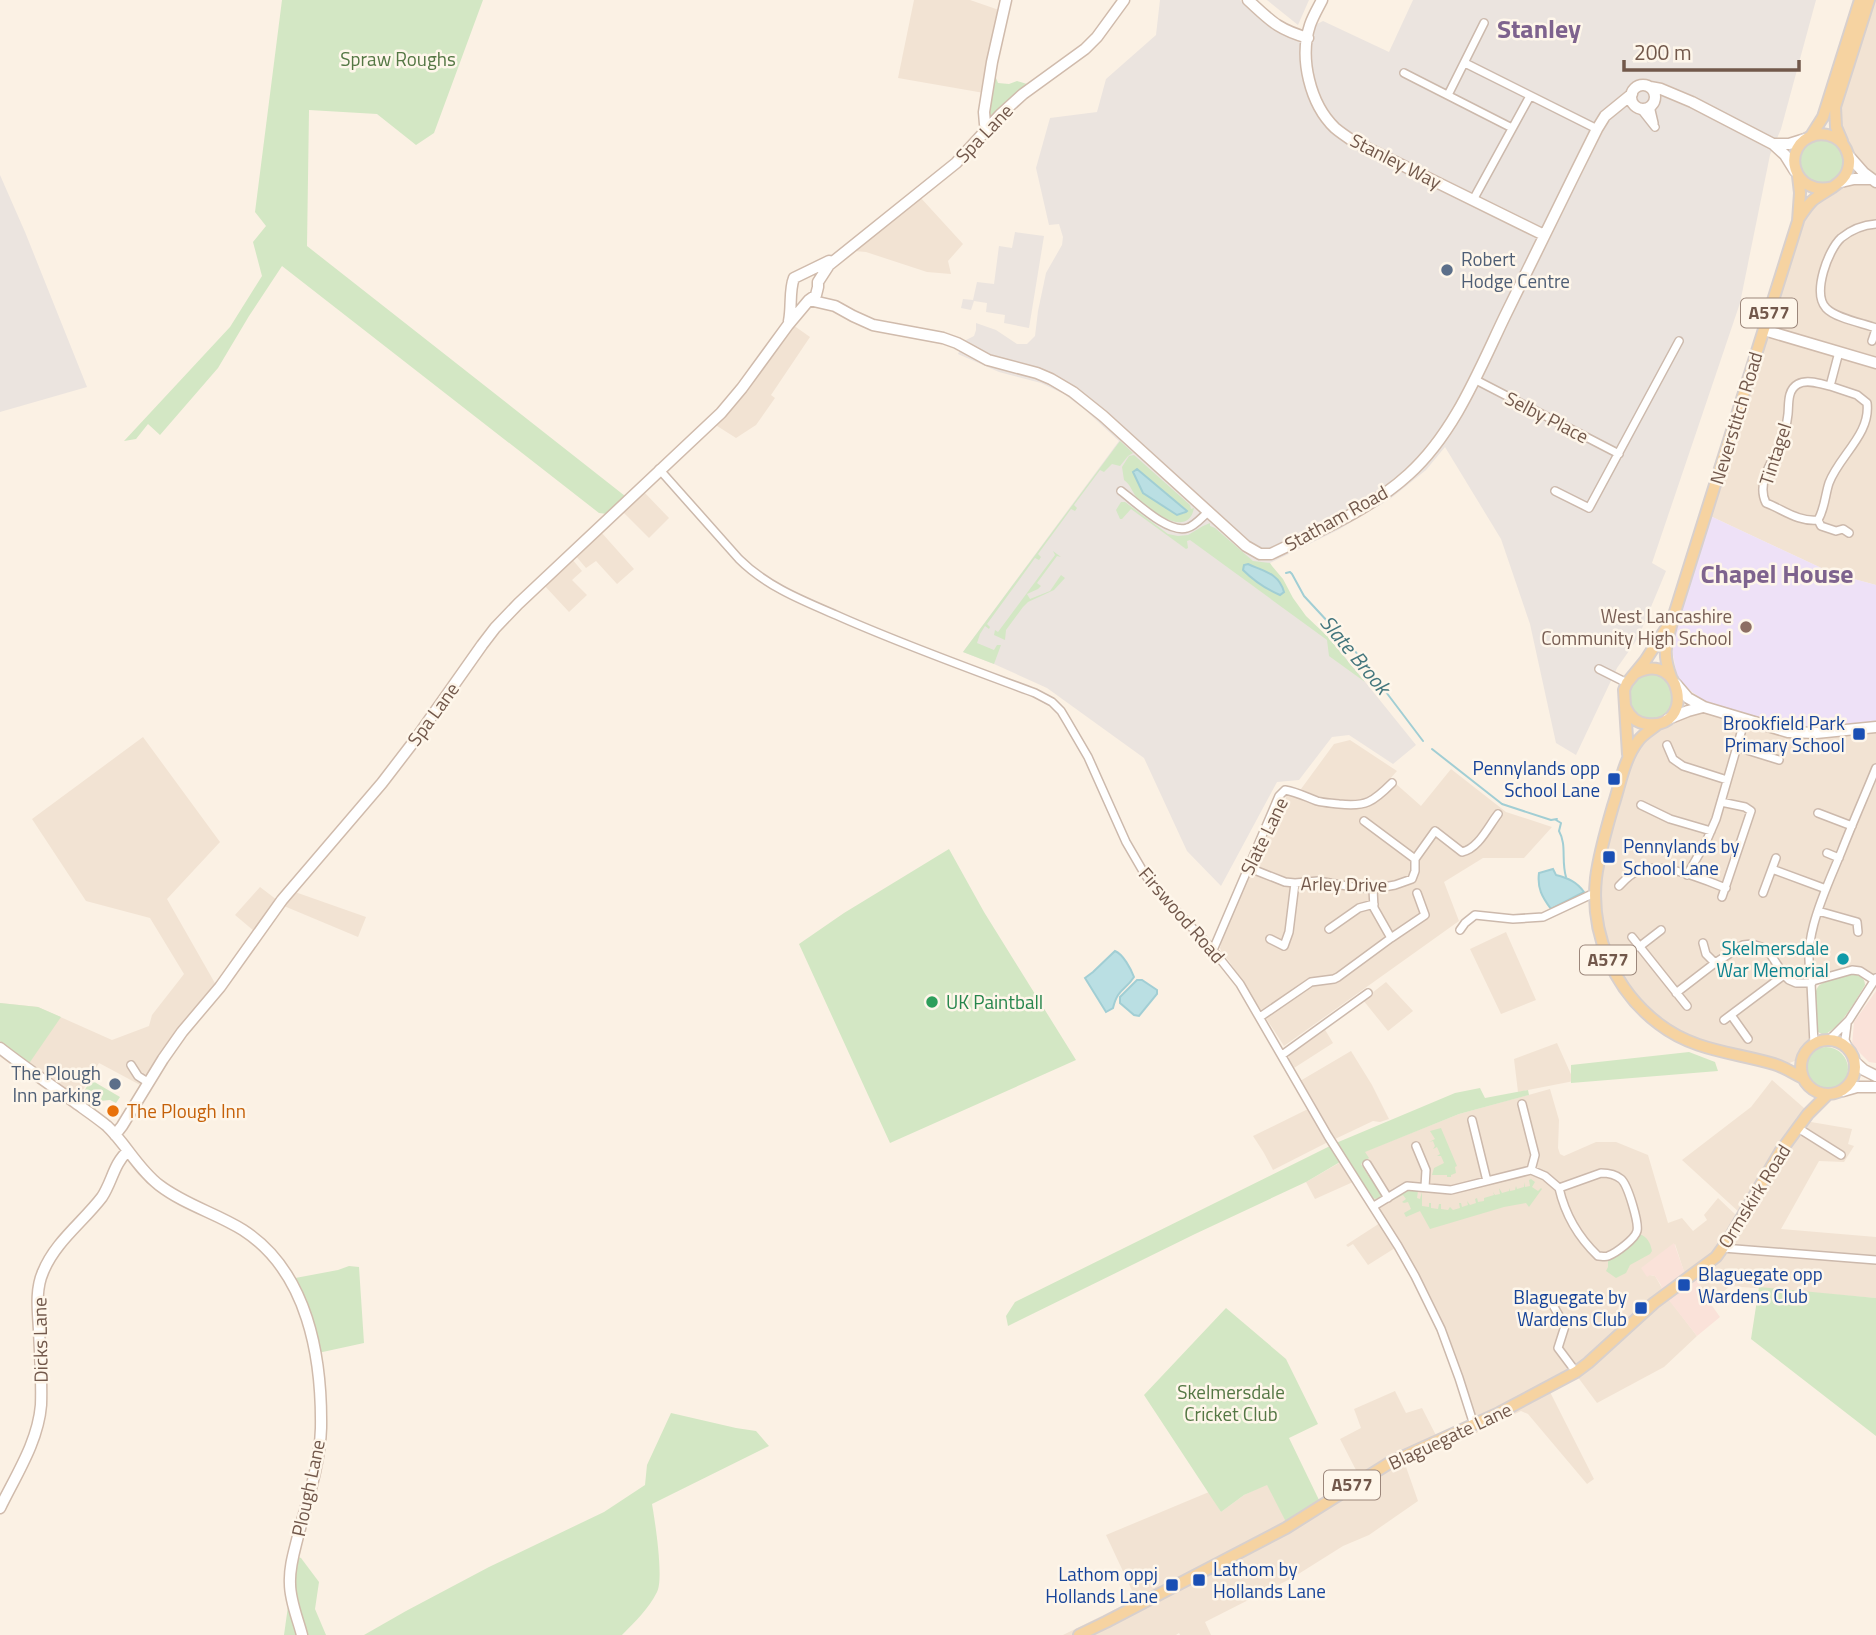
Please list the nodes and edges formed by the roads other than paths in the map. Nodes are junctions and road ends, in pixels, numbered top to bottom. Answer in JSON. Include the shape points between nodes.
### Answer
{"nodes":[{"id":1,"x":1006,"y":0,"type":"edge"},
{"id":2,"x":1124,"y":0,"type":"edge"},
{"id":3,"x":1248,"y":0,"type":"edge"},
{"id":4,"x":1322,"y":0,"type":"edge"},
{"id":5,"x":1864,"y":3,"type":"edge"},
{"id":6,"x":1484,"y":23,"type":"dead end"},
{"id":7,"x":1308,"y":38,"type":"junction"},
{"id":8,"x":1850,"y":46,"type":"junction"},
{"id":9,"x":1465,"y":63,"type":"junction"},
{"id":10,"x":1404,"y":73,"type":"dead end"},
{"id":11,"x":1650,"y":87,"type":"junction"},
{"id":12,"x":1632,"y":94,"type":"junction"},
{"id":13,"x":1448,"y":95,"type":"junction"},
{"id":14,"x":1530,"y":96,"type":"junction"},
{"id":15,"x":1684,"y":98,"type":"junction"},
{"id":16,"x":1644,"y":106,"type":"junction"},
{"id":17,"x":1613,"y":110,"type":"junction"},
{"id":18,"x":989,"y":128,"type":"junction"},
{"id":19,"x":1513,"y":128,"type":"junction"},
{"id":20,"x":1597,"y":128,"type":"junction"},
{"id":21,"x":1808,"y":137,"type":"junction"},
{"id":22,"x":1843,"y":143,"type":"junction"},
{"id":23,"x":1773,"y":144,"type":"junction"},
{"id":24,"x":1849,"y":156,"type":"junction"},
{"id":25,"x":1796,"y":174,"type":"junction"},
{"id":26,"x":1874,"y":180,"type":"edge"},
{"id":27,"x":1837,"y":185,"type":"junction"},
{"id":28,"x":1473,"y":200,"type":"junction"},
{"id":29,"x":1798,"y":221,"type":"junction"},
{"id":30,"x":1876,"y":224,"type":"edge"},
{"id":31,"x":1544,"y":235,"type":"junction"},
{"id":32,"x":836,"y":258,"type":"junction"},
{"id":33,"x":802,"y":274,"type":"junction"},
{"id":34,"x":818,"y":283,"type":"junction"},
{"id":35,"x":792,"y":291,"type":"junction"},
{"id":36,"x":809,"y":300,"type":"junction"},
{"id":37,"x":835,"y":306,"type":"junction"},
{"id":38,"x":788,"y":325,"type":"junction"},
{"id":39,"x":1876,"y":329,"type":"edge"},
{"id":40,"x":1764,"y":330,"type":"junction"},
{"id":41,"x":1679,"y":341,"type":"dead end"},
{"id":42,"x":1872,"y":341,"type":"dead end"},
{"id":43,"x":1839,"y":352,"type":"junction"},
{"id":44,"x":1876,"y":363,"type":"edge"},
{"id":45,"x":1475,"y":379,"type":"junction"},
{"id":46,"x":1830,"y":386,"type":"junction"},
{"id":47,"x":1619,"y":454,"type":"junction"},
{"id":48,"x":660,"y":469,"type":"junction"},
{"id":49,"x":1121,"y":491,"type":"dead end"},
{"id":50,"x":1555,"y":491,"type":"dead end"},
{"id":51,"x":1209,"y":511,"type":"junction"},
{"id":52,"x":1818,"y":520,"type":"junction"},
{"id":53,"x":1849,"y":533,"type":"dead end"},
{"id":54,"x":1674,"y":615,"type":"junction"},
{"id":55,"x":1599,"y":669,"type":"dead end"},
{"id":56,"x":1630,"y":679,"type":"junction"},
{"id":57,"x":1672,"y":679,"type":"junction"},
{"id":58,"x":1624,"y":705,"type":"junction"},
{"id":59,"x":1704,"y":707,"type":"junction"},
{"id":60,"x":1745,"y":719,"type":"junction"},
{"id":61,"x":1661,"y":723,"type":"junction"},
{"id":62,"x":1876,"y":727,"type":"edge"},
{"id":63,"x":1667,"y":745,"type":"dead end"},
{"id":64,"x":1737,"y":747,"type":"junction"},
{"id":65,"x":1628,"y":758,"type":"junction"},
{"id":66,"x":1779,"y":760,"type":"dead end"},
{"id":67,"x":1876,"y":768,"type":"edge"},
{"id":68,"x":1874,"y":779,"type":"edge"},
{"id":69,"x":1727,"y":780,"type":"junction"},
{"id":70,"x":1392,"y":783,"type":"dead end"},
{"id":71,"x":1721,"y":802,"type":"junction"},
{"id":72,"x":1641,"y":806,"type":"dead end"},
{"id":73,"x":1818,"y":813,"type":"dead end"},
{"id":74,"x":1498,"y":814,"type":"dead end"},
{"id":75,"x":1363,"y":821,"type":"dead end"},
{"id":76,"x":1852,"y":826,"type":"junction"},
{"id":77,"x":1711,"y":831,"type":"junction"},
{"id":78,"x":1827,"y":853,"type":"dead end"},
{"id":79,"x":1776,"y":858,"type":"dead end"},
{"id":80,"x":1839,"y":858,"type":"junction"},
{"id":81,"x":1415,"y":859,"type":"junction"},
{"id":82,"x":1772,"y":869,"type":"junction"},
{"id":83,"x":1257,"y":871,"type":"dead end"},
{"id":84,"x":1687,"y":875,"type":"junction"},
{"id":85,"x":1294,"y":883,"type":"junction"},
{"id":86,"x":1619,"y":886,"type":"dead end"},
{"id":87,"x":1373,"y":888,"type":"junction"},
{"id":88,"x":1726,"y":888,"type":"junction"},
{"id":89,"x":1826,"y":889,"type":"junction"},
{"id":90,"x":1763,"y":893,"type":"dead end"},
{"id":91,"x":1418,"y":894,"type":"dead end"},
{"id":92,"x":1590,"y":895,"type":"dead end"},
{"id":93,"x":1722,"y":897,"type":"dead end"},
{"id":94,"x":1374,"y":904,"type":"junction"},
{"id":95,"x":1818,"y":911,"type":"junction"},
{"id":96,"x":1329,"y":929,"type":"dead end"},
{"id":97,"x":1460,"y":930,"type":"dead end"},
{"id":98,"x":1662,"y":930,"type":"dead end"},
{"id":99,"x":1858,"y":932,"type":"dead end"},
{"id":100,"x":1632,"y":937,"type":"dead end"},
{"id":101,"x":1391,"y":938,"type":"junction"},
{"id":102,"x":1270,"y":939,"type":"dead end"},
{"id":103,"x":1703,"y":942,"type":"dead end"},
{"id":104,"x":1639,"y":947,"type":"junction"},
{"id":105,"x":1213,"y":950,"type":"junction"},
{"id":106,"x":1715,"y":963,"type":"junction"},
{"id":107,"x":1784,"y":975,"type":"junction"},
{"id":108,"x":1875,"y":979,"type":"edge"},
{"id":109,"x":1812,"y":982,"type":"junction"},
{"id":110,"x":1368,"y":993,"type":"dead end"},
{"id":111,"x":1676,"y":993,"type":"junction"},
{"id":112,"x":1687,"y":1006,"type":"dead end"},
{"id":113,"x":1260,"y":1017,"type":"junction"},
{"id":114,"x":1849,"y":1020,"type":"junction"},
{"id":115,"x":1748,"y":1040,"type":"dead end"},
{"id":116,"x":1829,"y":1040,"type":"junction"},
{"id":117,"x":1814,"y":1044,"type":"junction"},
{"id":118,"x":0,"y":1048,"type":"edge"},
{"id":119,"x":1849,"y":1049,"type":"junction"},
{"id":120,"x":1282,"y":1055,"type":"junction"},
{"id":121,"x":1802,"y":1058,"type":"junction"},
{"id":122,"x":1855,"y":1062,"type":"junction"},
{"id":123,"x":131,"y":1065,"type":"dead end"},
{"id":124,"x":1777,"y":1065,"type":"junction"},
{"id":125,"x":1876,"y":1076,"type":"edge"},
{"id":126,"x":1803,"y":1078,"type":"junction"},
{"id":127,"x":149,"y":1083,"type":"junction"},
{"id":128,"x":1876,"y":1087,"type":"edge"},
{"id":129,"x":1811,"y":1089,"type":"junction"},
{"id":130,"x":1843,"y":1091,"type":"junction"},
{"id":131,"x":1827,"y":1095,"type":"junction"},
{"id":132,"x":1522,"y":1104,"type":"dead end"},
{"id":133,"x":1808,"y":1114,"type":"junction"},
{"id":134,"x":1472,"y":1120,"type":"dead end"},
{"id":135,"x":1798,"y":1128,"type":"junction"},
{"id":136,"x":115,"y":1135,"type":"junction"},
{"id":137,"x":1416,"y":1146,"type":"dead end"},
{"id":138,"x":128,"y":1151,"type":"junction"},
{"id":139,"x":1841,"y":1155,"type":"dead end"},
{"id":140,"x":1367,"y":1164,"type":"dead end"},
{"id":141,"x":1531,"y":1170,"type":"junction"},
{"id":142,"x":1487,"y":1181,"type":"junction"},
{"id":143,"x":1425,"y":1187,"type":"junction"},
{"id":144,"x":1559,"y":1188,"type":"junction"},
{"id":145,"x":1388,"y":1198,"type":"junction"},
{"id":146,"x":1374,"y":1206,"type":"junction"},
{"id":147,"x":1724,"y":1248,"type":"junction"},
{"id":148,"x":1876,"y":1259,"type":"edge"},
{"id":149,"x":1695,"y":1274,"type":"joint"},
{"id":150,"x":1550,"y":1300,"type":"dead end"},
{"id":151,"x":1576,"y":1372,"type":"junction"},
{"id":152,"x":1474,"y":1425,"type":"junction"},
{"id":153,"x":0,"y":1508,"type":"edge"},
{"id":154,"x":302,"y":1635,"type":"edge"},
{"id":155,"x":1079,"y":1635,"type":"edge"}],
"edges":[{"from":1,"to":18,"type":"street","via":[[985,106],[984,121]]},
{"from":2,"to":18,"type":"street","name":"Spa Lane","via":[[1085,49],[1023,94]]},
{"from":3,"to":7,"type":"street","via":[[1278,27]]},
{"from":4,"to":7,"type":"street","name":"Stanley Way"},
{"from":5,"to":8,"type":"main road","number":"A577"},
{"from":6,"to":9,"type":"street"},
{"from":7,"to":28,"type":"street","name":"Stanley Way","via":[[1311,86],[1334,127],[1353,141]]},
{"from":8,"to":21,"type":"main road","number":"A577","via":[[1823,117]]},
{"from":8,"to":22,"type":"main road","number":"A577","via":[[1834,115]]},
{"from":9,"to":13,"type":"street"},
{"from":9,"to":14,"type":"street"},
{"from":10,"to":13,"type":"street"},
{"from":11,"to":12,"type":"street","via":[[1638,86]]},
{"from":11,"to":15,"type":"street"},
{"from":11,"to":16,"type":"street","via":[[1655,96]]},
{"from":12,"to":16,"type":"street","via":[[1632,100]]},
{"from":12,"to":17,"type":"street","name":"Statham Road"},
{"from":13,"to":19,"type":"street"},
{"from":14,"to":19,"type":"street"},
{"from":14,"to":20,"type":"street"},
{"from":15,"to":16,"type":"street"},
{"from":15,"to":23,"type":"street"},
{"from":16,"to":17,"type":"street"},
{"from":17,"to":20,"type":"street","name":"Statham Road"},
{"from":18,"to":32,"type":"street","name":"Spa Lane","via":[[944,173]]},
{"from":19,"to":28,"type":"street"},
{"from":20,"to":31,"type":"street","name":"Statham Road"},
{"from":21,"to":22,"type":"main road","via":[[1828,135]]},
{"from":21,"to":23,"type":"street"},
{"from":21,"to":25,"type":"main road","number":"A577","via":[[1795,153]]},
{"from":22,"to":24,"type":"main road","number":"A577"},
{"from":23,"to":25,"type":"street"},
{"from":24,"to":26,"type":"street"},
{"from":24,"to":27,"type":"main road","via":[[1848,170]]},
{"from":25,"to":27,"type":"main road","via":[[1817,189]]},
{"from":25,"to":29,"type":"main road","name":"Neverstitch Road","number":"A577"},
{"from":26,"to":27,"type":"street","via":[[1854,179]]},
{"from":27,"to":29,"type":"main road","name":"Neverstitch Road","number":"A577","via":[[1806,207]]},
{"from":28,"to":31,"type":"street","name":"Stanley Way"},
{"from":29,"to":40,"type":"main road","name":"Neverstitch Road","number":"A577"},
{"from":30,"to":39,"type":"street","via":[[1853,229],[1838,242],[1819,290],[1828,310]]},
{"from":31,"to":45,"type":"street","name":"Statham Road"},
{"from":32,"to":33,"type":"street","name":"Spa Lane"},
{"from":32,"to":34,"type":"street","name":"Spa Lane"},
{"from":33,"to":34,"type":"street","via":[[810,274]]},
{"from":33,"to":35,"type":"street","via":[[794,278]]},
{"from":34,"to":36,"type":"street","via":[[818,291]]},
{"from":34,"to":37,"type":"street","name":"Statham Road"},
{"from":35,"to":36,"type":"street","via":[[800,300]]},
{"from":35,"to":38,"type":"street","name":"Spa Lane"},
{"from":36,"to":37,"type":"street","name":"Statham Road"},
{"from":36,"to":38,"type":"street","name":"Spa Lane"},
{"from":37,"to":51,"type":"street","name":"Statham Road","via":[[873,325],[943,338],[988,360],[1051,379],[1103,416]]},
{"from":38,"to":48,"type":"street","name":"Spa Lane","via":[[733,399]]},
{"from":39,"to":42,"type":"street"},
{"from":40,"to":43,"type":"street"},
{"from":40,"to":54,"type":"main road","name":"Neverstitch Road","number":"A577"},
{"from":41,"to":47,"type":"street"},
{"from":43,"to":44,"type":"street"},
{"from":43,"to":46,"type":"street"},
{"from":45,"to":47,"type":"street","name":"Selby Place"},
{"from":45,"to":51,"type":"street","name":"Statham Road","via":[[1443,436],[1410,474],[1379,498],[1271,554],[1260,554],[1246,545]]},
{"from":46,"to":52,"type":"street","name":"Tintagel","via":[[1857,394],[1868,407],[1861,432],[1830,481]]},
{"from":46,"to":52,"type":"street","name":"Tintagel","via":[[1805,382],[1792,389],[1785,433],[1763,483],[1766,503],[1802,520]]},
{"from":47,"to":50,"type":"street","via":[[1589,508]]},
{"from":48,"to":105,"type":"street","name":"Firswood Road","via":[[739,559],[771,584],[907,646],[1052,702],[1088,757],[1136,860],[1154,887]]},
{"from":48,"to":127,"type":"street","name":"Spa Lane","via":[[495,628],[382,783],[282,900],[174,1042]]},
{"from":49,"to":51,"type":"street","via":[[1178,530],[1190,527]]},
{"from":52,"to":53,"type":"street","name":"Tintagel","via":[[1821,526]]},
{"from":54,"to":56,"type":"main road","name":"Neverstitch Road","number":"A577"},
{"from":54,"to":57,"type":"main road","name":"Neverstitch Road","number":"A577","via":[[1665,656]]},
{"from":55,"to":56,"type":"street"},
{"from":56,"to":57,"type":"main road","via":[[1649,669]]},
{"from":56,"to":58,"type":"main road","number":"A577"},
{"from":57,"to":59,"type":"street","via":[[1688,698]]},
{"from":57,"to":61,"type":"main road","number":"A577","via":[[1678,689],[1677,707]]},
{"from":58,"to":61,"type":"main road","via":[[1634,719],[1649,725]]},
{"from":58,"to":65,"type":"main road","number":"A577"},
{"from":59,"to":60,"type":"street"},
{"from":59,"to":61,"type":"street"},
{"from":60,"to":62,"type":"street","via":[[1796,733]]},
{"from":60,"to":64,"type":"street"},
{"from":61,"to":65,"type":"main road","number":"A577","via":[[1640,738]]},
{"from":63,"to":69,"type":"street","via":[[1673,759],[1683,766]]},
{"from":64,"to":66,"type":"street"},
{"from":64,"to":69,"type":"street"},
{"from":65,"to":124,"type":"main road","number":"A577","via":[[1596,878],[1597,924],[1615,974],[1632,998],[1672,1032],[1701,1046]]},
{"from":67,"to":68,"type":"street"},
{"from":68,"to":76,"type":"street"},
{"from":69,"to":71,"type":"street"},
{"from":70,"to":105,"type":"street","name":"Slate Lane","via":[[1379,797],[1357,806],[1320,802],[1285,790]]},
{"from":71,"to":77,"type":"street"},
{"from":71,"to":88,"type":"street","via":[[1751,811]]},
{"from":72,"to":77,"type":"street"},
{"from":73,"to":76,"type":"street"},
{"from":74,"to":81,"type":"street","via":[[1466,852],[1435,831]]},
{"from":75,"to":81,"type":"street"},
{"from":76,"to":80,"type":"street"},
{"from":77,"to":84,"type":"street"},
{"from":78,"to":80,"type":"street"},
{"from":79,"to":82,"type":"street"},
{"from":80,"to":89,"type":"street"},
{"from":81,"to":87,"type":"street","name":"Arley Drive","via":[[1412,879]]},
{"from":82,"to":89,"type":"street"},
{"from":82,"to":90,"type":"street"},
{"from":83,"to":85,"type":"street","name":"Arley Drive"},
{"from":84,"to":86,"type":"street","via":[[1654,867],[1634,872]]},
{"from":84,"to":88,"type":"street"},
{"from":85,"to":87,"type":"street","name":"Arley Drive","via":[[1318,881]]},
{"from":85,"to":102,"type":"street","via":[[1284,946]]},
{"from":87,"to":94,"type":"street"},
{"from":88,"to":93,"type":"street"},
{"from":89,"to":95,"type":"street"},
{"from":91,"to":101,"type":"street","via":[[1425,915]]},
{"from":92,"to":97,"type":"street","via":[[1543,917],[1475,915]]},
{"from":94,"to":96,"type":"street","via":[[1359,908]]},
{"from":94,"to":101,"type":"street"},
{"from":95,"to":99,"type":"street","via":[[1857,922]]},
{"from":95,"to":109,"type":"street","via":[[1811,939]]},
{"from":98,"to":104,"type":"street"},
{"from":100,"to":104,"type":"street"},
{"from":101,"to":113,"type":"street","via":[[1334,979],[1311,982]]},
{"from":103,"to":106,"type":"street"},
{"from":104,"to":111,"type":"street"},
{"from":105,"to":113,"type":"street","name":"Firswood Road"},
{"from":106,"to":107,"type":"street","via":[[1752,944],[1768,949]]},
{"from":106,"to":111,"type":"street"},
{"from":107,"to":109,"type":"street","via":[[1792,982]]},
{"from":107,"to":115,"type":"street","via":[[1728,1017]]},
{"from":108,"to":109,"type":"street","via":[[1852,970]]},
{"from":108,"to":114,"type":"street"},
{"from":109,"to":117,"type":"street"},
{"from":110,"to":120,"type":"street"},
{"from":111,"to":112,"type":"street"},
{"from":113,"to":120,"type":"street","name":"Firswood Road"},
{"from":114,"to":116,"type":"street"},
{"from":114,"to":119,"type":"street","via":[[1845,1035]]},
{"from":116,"to":117,"type":"main road"},
{"from":116,"to":119,"type":"main road"},
{"from":117,"to":121,"type":"main road"},
{"from":118,"to":136,"type":"street","name":"Plough Lane"},
{"from":119,"to":122,"type":"main road"},
{"from":120,"to":146,"type":"street","name":"Firswood Road"},
{"from":121,"to":124,"type":"main road","number":"A577"},
{"from":121,"to":126,"type":"main road"},
{"from":122,"to":125,"type":"street"},
{"from":122,"to":130,"type":"main road","via":[[1853,1078]]},
{"from":123,"to":127,"type":"street"},
{"from":124,"to":126,"type":"main road","number":"A577"},
{"from":126,"to":129,"type":"main road","number":"A577"},
{"from":127,"to":136,"type":"street","name":"Spa Lane"},
{"from":128,"to":130,"type":"street"},
{"from":129,"to":131,"type":"main road"},
{"from":129,"to":133,"type":"main road","name":"Ormskirk Road","number":"A577"},
{"from":130,"to":131,"type":"main road"},
{"from":131,"to":133,"type":"main road","name":"Ormskirk Road","number":"A577"},
{"from":132,"to":141,"type":"street","via":[[1535,1155]]},
{"from":133,"to":135,"type":"main road","name":"Ormskirk Road","number":"A577"},
{"from":134,"to":142,"type":"street"},
{"from":135,"to":139,"type":"street"},
{"from":135,"to":147,"type":"main road","name":"Ormskirk Road","number":"A577"},
{"from":136,"to":138,"type":"street","name":"Plough Lane"},
{"from":137,"to":143,"type":"street","via":[[1426,1167]]},
{"from":138,"to":153,"type":"street","name":"Dicks Lane","via":[[118,1161],[102,1196],[55,1250],[42,1273],[39,1416],[31,1444]]},
{"from":138,"to":154,"type":"street","name":"Plough Lane","via":[[162,1187],[264,1247],[288,1278],[309,1323],[318,1370],[321,1430],[290,1575]]},
{"from":140,"to":145,"type":"street"},
{"from":141,"to":142,"type":"street"},
{"from":141,"to":144,"type":"street"},
{"from":142,"to":143,"type":"street","via":[[1451,1190]]},
{"from":143,"to":145,"type":"street","via":[[1407,1186]]},
{"from":144,"to":144,"type":"street","via":[[1601,1173],[1620,1177],[1626,1184],[1637,1233],[1607,1257],[1598,1256],[1572,1224]]},
{"from":145,"to":146,"type":"street"},
{"from":146,"to":152,"type":"street","name":"Firswood Road","via":[[1441,1329]]},
{"from":147,"to":148,"type":"street"},
{"from":147,"to":149,"type":"main road","name":"Ormskirk Road","number":"A577"},
{"from":149,"to":151,"type":"main road","name":"Blaguegate Lane","number":"A577","via":[[1654,1303]]},
{"from":150,"to":151,"type":"street","via":[[1565,1326],[1558,1348]]},
{"from":151,"to":152,"type":"main road","name":"Blaguegate Lane","number":"A577"},
{"from":152,"to":155,"type":"main road","name":"Blaguegate Lane","number":"A577","via":[[1391,1462],[1286,1528]]}]}
